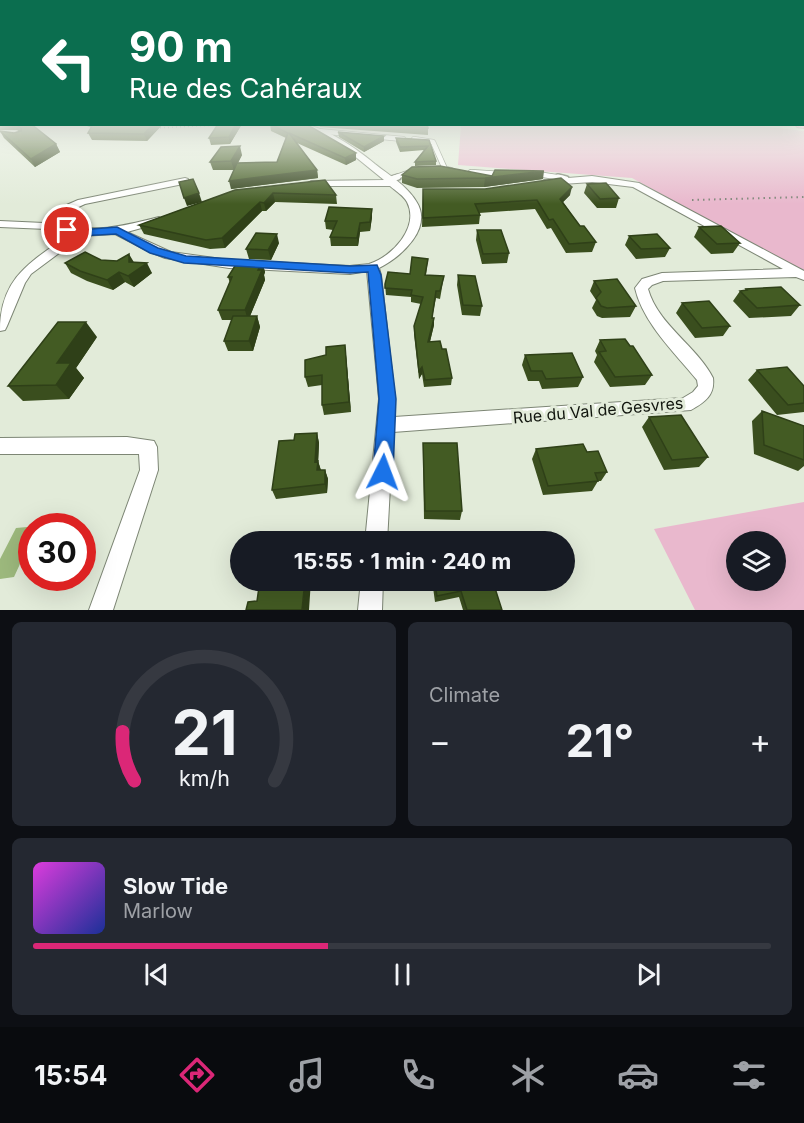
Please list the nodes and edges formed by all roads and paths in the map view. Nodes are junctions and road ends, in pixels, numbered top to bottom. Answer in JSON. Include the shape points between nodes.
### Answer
{"nodes":[{"id":1,"x":346,"y":147,"type":"edge"},
{"id":2,"x":435,"y":147,"type":"edge"},
{"id":3,"x":436,"y":169,"type":"edge"},
{"id":4,"x":445,"y":169,"type":"junction"},
{"id":5,"x":455,"y":170,"type":"edge"},
{"id":6,"x":415,"y":171,"type":"edge"},
{"id":7,"x":464,"y":171,"type":"edge"},
{"id":8,"x":508,"y":174,"type":"edge"},
{"id":9,"x":532,"y":179,"type":"edge"},
{"id":10,"x":185,"y":181,"type":"edge"},
{"id":11,"x":390,"y":182,"type":"junction"},
{"id":12,"x":306,"y":184,"type":"edge"},
{"id":13,"x":419,"y":190,"type":"dead end"},
{"id":14,"x":405,"y":193,"type":"junction"},
{"id":15,"x":804,"y":197,"type":"edge"},
{"id":16,"x":662,"y":201,"type":"junction"},
{"id":17,"x":170,"y":217,"type":"edge"},
{"id":18,"x":0,"y":224,"type":"edge"},
{"id":19,"x":47,"y":226,"type":"junction"},
{"id":20,"x":117,"y":231,"type":"junction"},
{"id":21,"x":79,"y":233,"type":"junction"},
{"id":22,"x":372,"y":267,"type":"junction"},
{"id":23,"x":800,"y":274,"type":"edge"},
{"id":24,"x":0,"y":326,"type":"edge"},
{"id":25,"x":386,"y":424,"type":"junction"},
{"id":26,"x":0,"y":446,"type":"edge"},
{"id":27,"x":377,"y":531,"type":"edge"},
{"id":28,"x":371,"y":591,"type":"edge"},
{"id":29,"x":101,"y":610,"type":"edge"},
{"id":30,"x":370,"y":610,"type":"edge"}],
"edges":[{"from":1,"to":11,"type":"street"},
{"from":2,"to":4,"type":"lane"},
{"from":3,"to":4,"type":"lane"},
{"from":4,"to":5,"type":"lane"},
{"from":6,"to":11,"type":"lane"},
{"from":7,"to":8,"type":"lane"},
{"from":9,"to":16,"type":"street","via":[[624,182]]},
{"from":10,"to":19,"type":"street","via":[[82,202],[66,209]]},
{"from":11,"to":12,"type":"street"},
{"from":11,"to":14,"type":"street"},
{"from":13,"to":14,"type":"street"},
{"from":14,"to":22,"type":"street","via":[[413,203],[416,219],[410,237],[390,258]]},
{"from":15,"to":16,"type":"path"},
{"from":16,"to":23,"type":"street"},
{"from":17,"to":20,"type":"street"},
{"from":18,"to":19,"type":"street"},
{"from":19,"to":21,"type":"street"},
{"from":20,"to":21,"type":"street"},
{"from":20,"to":22,"type":"street","via":[[154,250],[184,259],[350,270]]},
{"from":21,"to":24,"type":"street","via":[[27,271]]},
{"from":22,"to":25,"type":"street","via":[[387,399]]},
{"from":23,"to":25,"type":"street","name":"Rue du Val de Gesvres","via":[[662,277],[641,288],[641,295],[658,319],[705,378],[706,387],[699,397],[685,405]]},
{"from":25,"to":27,"type":"street"},
{"from":26,"to":29,"type":"street","via":[[148,447],[149,470]]},
{"from":28,"to":30,"type":"street"}]}
